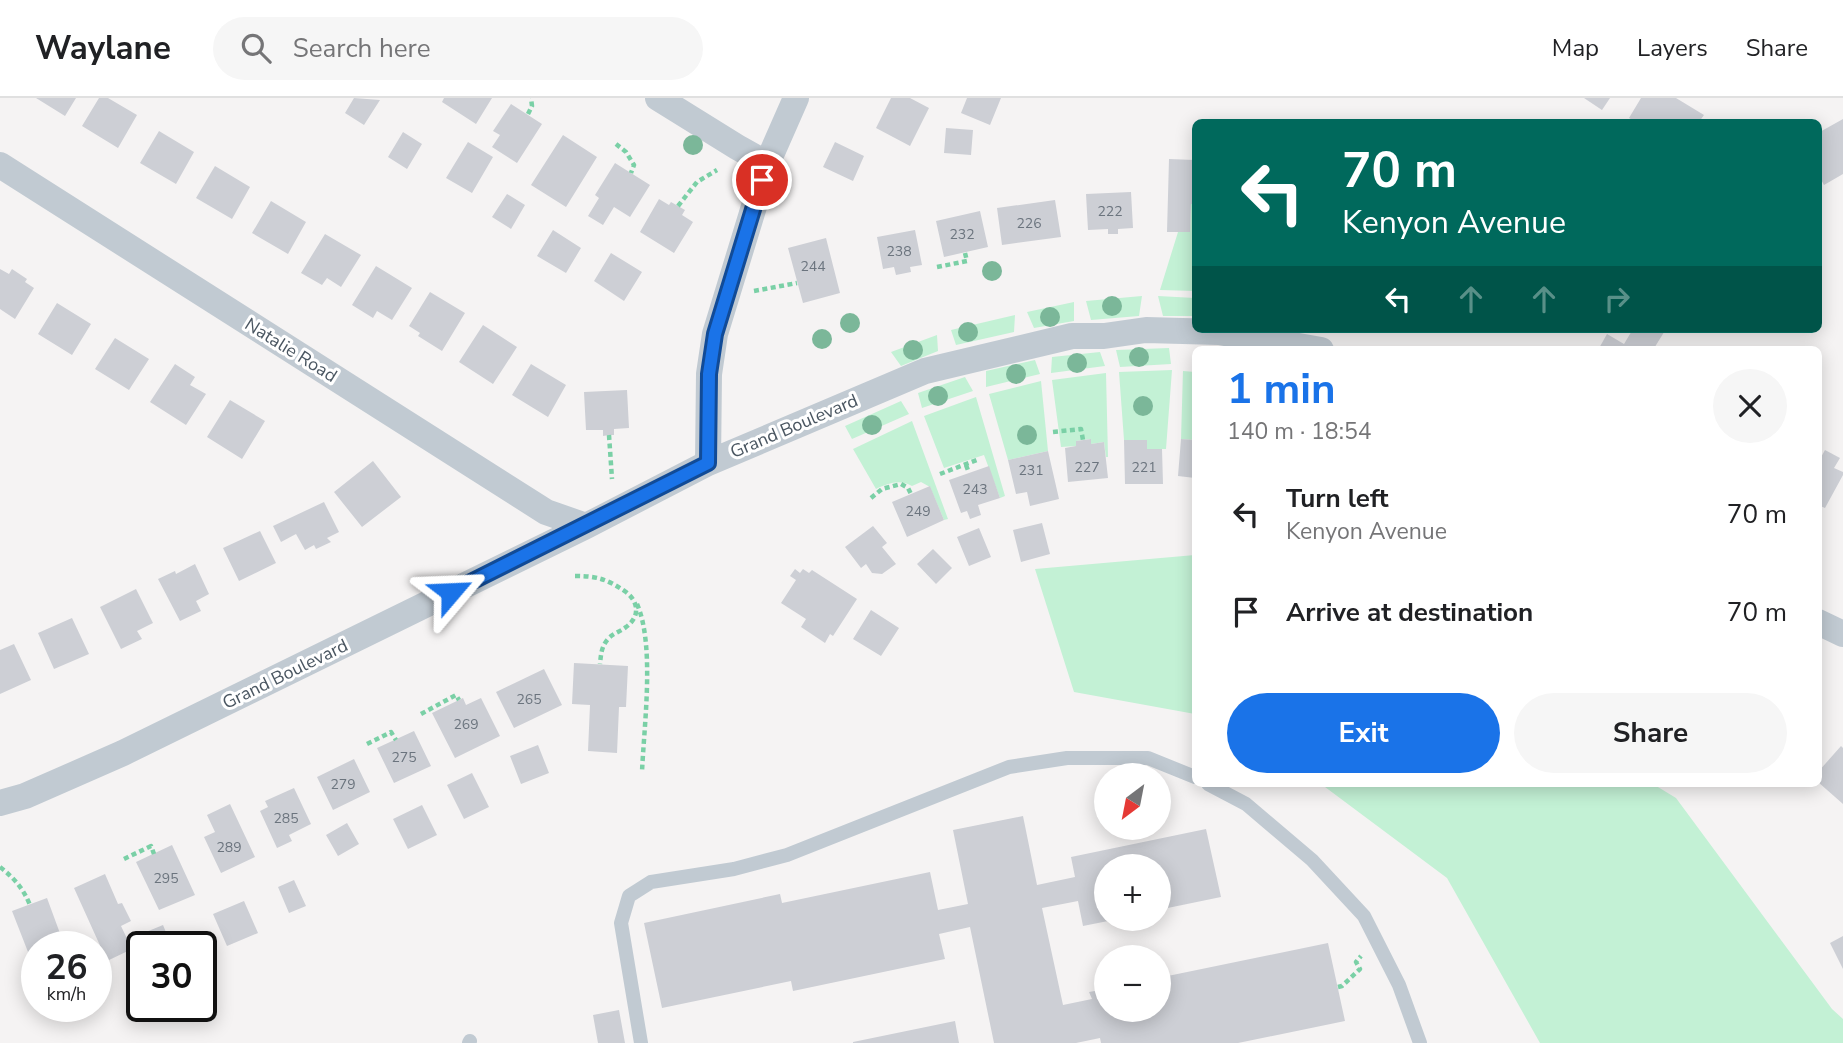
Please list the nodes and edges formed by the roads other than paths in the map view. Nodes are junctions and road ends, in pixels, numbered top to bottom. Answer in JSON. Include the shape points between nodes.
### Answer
{"nodes":[{"id":1,"x":658,"y":98,"type":"edge"},
{"id":2,"x":796,"y":98,"type":"edge"},
{"id":3,"x":767,"y":164,"type":"junction"},
{"id":4,"x":0,"y":165,"type":"edge"},
{"id":5,"x":1192,"y":331,"type":"edge"},
{"id":6,"x":1225,"y":333,"type":"edge"},
{"id":7,"x":1298,"y":346,"type":"edge"},
{"id":8,"x":708,"y":463,"type":"junction"},
{"id":9,"x":586,"y":526,"type":"junction"},
{"id":10,"x":1822,"y":624,"type":"edge"},
{"id":11,"x":1843,"y":634,"type":"edge"},
{"id":12,"x":1192,"y":776,"type":"edge"},
{"id":13,"x":1214,"y":787,"type":"edge"},
{"id":14,"x":0,"y":803,"type":"edge"},
{"id":15,"x":641,"y":1043,"type":"edge"},
{"id":16,"x":1420,"y":1043,"type":"edge"}],
"edges":[{"from":1,"to":3,"type":"street"},
{"from":2,"to":3,"type":"street"},
{"from":3,"to":8,"type":"street","via":[[715,334],[709,374]]},
{"from":4,"to":9,"type":"street","name":"Natalie Road","via":[[546,512]]},
{"from":5,"to":8,"type":"street","name":"Grand Boulevard","via":[[1072,336],[925,371]]},
{"from":6,"to":7,"type":"street","name":"Grand Boulevard"},
{"from":8,"to":9,"type":"street","name":"Grand Boulevard"},
{"from":9,"to":14,"type":"street","name":"Grand Boulevard","via":[[123,753]]},
{"from":10,"to":11,"type":"street"},
{"from":12,"to":15,"type":"lane","via":[[1148,758],[1068,758],[1009,767],[787,855],[650,882],[629,897],[621,923]]},
{"from":13,"to":16,"type":"lane","via":[[1246,804],[1312,860],[1364,916],[1399,985]]}]}
